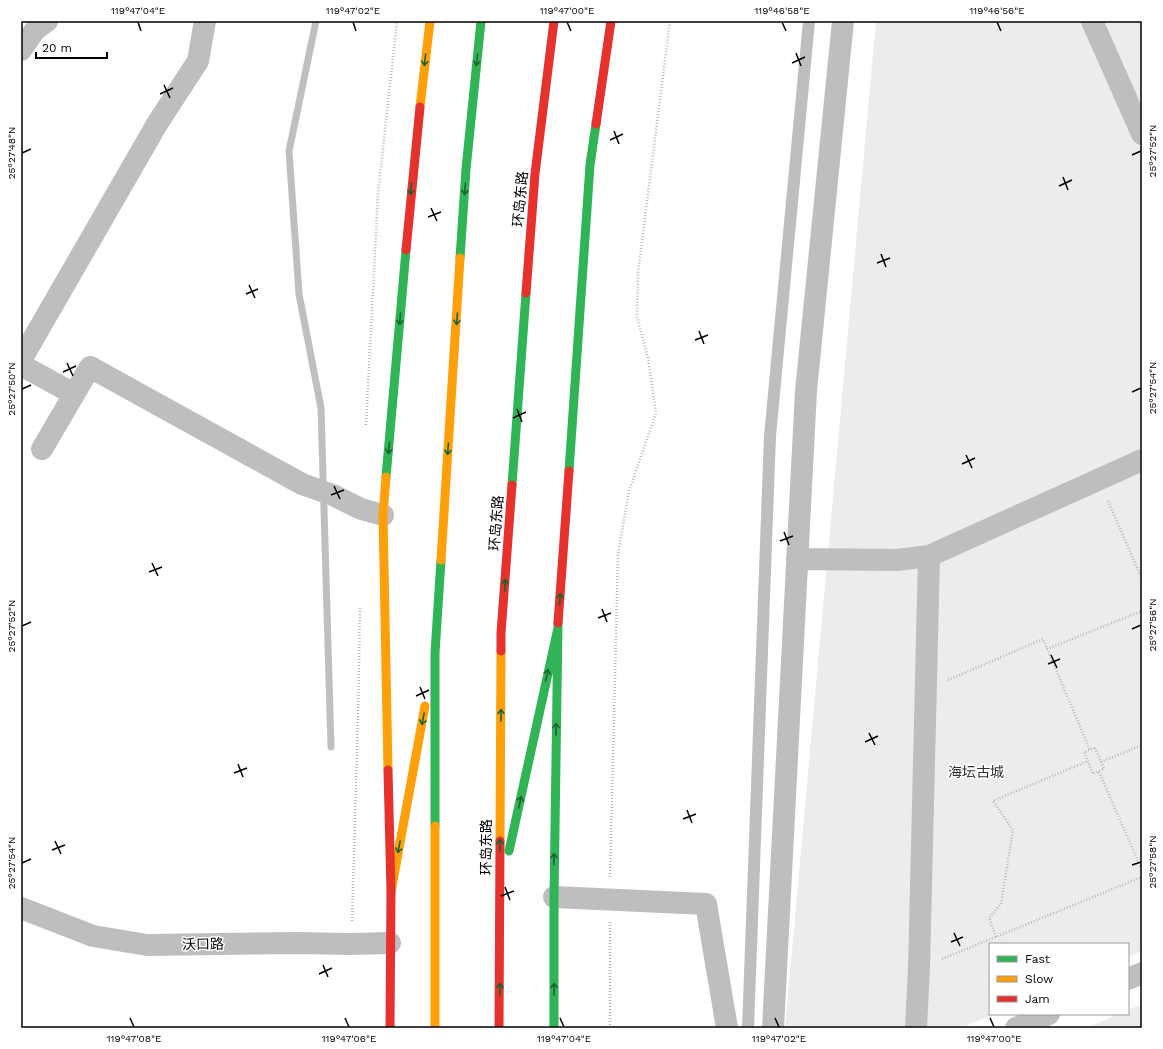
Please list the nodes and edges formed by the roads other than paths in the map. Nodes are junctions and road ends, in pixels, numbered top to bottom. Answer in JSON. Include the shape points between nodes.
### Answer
{"nodes":[{"id":1,"x":47,"y":21,"type":"edge"},
{"id":2,"x":205,"y":21,"type":"edge"},
{"id":3,"x":430,"y":21,"type":"edge"},
{"id":4,"x":481,"y":21,"type":"edge"},
{"id":5,"x":554,"y":21,"type":"edge"},
{"id":6,"x":611,"y":21,"type":"edge"},
{"id":7,"x":809,"y":21,"type":"edge"},
{"id":8,"x":843,"y":21,"type":"edge"},
{"id":9,"x":1092,"y":21,"type":"edge"},
{"id":10,"x":21,"y":50,"type":"edge"},
{"id":11,"x":1142,"y":134,"type":"edge"},
{"id":12,"x":21,"y":360,"type":"edge"},
{"id":13,"x":21,"y":365,"type":"edge"},
{"id":14,"x":74,"y":394,"type":"junction"},
{"id":15,"x":42,"y":449,"type":"dead end"},
{"id":16,"x":1142,"y":460,"type":"edge"},
{"id":17,"x":383,"y":515,"type":"junction"},
{"id":18,"x":929,"y":556,"type":"junction"},
{"id":19,"x":797,"y":559,"type":"junction"},
{"id":20,"x":558,"y":628,"type":"junction"},
{"id":21,"x":435,"y":654,"type":"junction"},
{"id":22,"x":391,"y":892,"type":"junction"},
{"id":23,"x":500,"y":895,"type":"junction"},
{"id":24,"x":554,"y":897,"type":"junction"},
{"id":25,"x":21,"y":908,"type":"edge"},
{"id":26,"x":390,"y":943,"type":"junction"},
{"id":27,"x":1142,"y":973,"type":"edge"},
{"id":28,"x":1129,"y":980,"type":"edge"},
{"id":29,"x":1047,"y":1015,"type":"edge"},
{"id":30,"x":1022,"y":1027,"type":"edge"},
{"id":31,"x":390,"y":1028,"type":"edge"},
{"id":32,"x":435,"y":1028,"type":"edge"},
{"id":33,"x":499,"y":1028,"type":"edge"},
{"id":34,"x":554,"y":1028,"type":"edge"},
{"id":35,"x":727,"y":1028,"type":"edge"},
{"id":36,"x":748,"y":1028,"type":"edge"},
{"id":37,"x":773,"y":1028,"type":"edge"},
{"id":38,"x":916,"y":1028,"type":"edge"}],
"edges":[{"from":1,"to":10,"type":"street","via":[[35,30]]},
{"from":2,"to":12,"type":"street","via":[[198,61],[157,124]]},
{"from":3,"to":17,"type":"main road","one_way":true,"via":[[414,160]]},
{"from":4,"to":21,"type":"main road","one_way":true,"via":[[466,169]]},
{"from":23,"to":5,"type":"main road","name":"环岛东路","one_way":true,"via":[[501,634],[535,174]]},
{"from":20,"to":6,"type":"main road","one_way":true,"via":[[590,165]]},
{"from":7,"to":36,"type":"lane","via":[[770,436]]},
{"from":8,"to":19,"type":"street","via":[[806,392]]},
{"from":9,"to":11,"type":"street"},
{"from":13,"to":14,"type":"street"},
{"from":14,"to":15,"type":"street"},
{"from":14,"to":17,"type":"street","via":[[90,367],[296,480],[361,509]]},
{"from":16,"to":18,"type":"street"},
{"from":17,"to":22,"type":"main road"},
{"from":18,"to":19,"type":"street","via":[[897,560]]},
{"from":18,"to":38,"type":"street"},
{"from":19,"to":37,"type":"street"},
{"from":23,"to":20,"type":"main road","one_way":true},
{"from":24,"to":20,"type":"main road","one_way":true},
{"from":21,"to":22,"type":"main road","one_way":true},
{"from":21,"to":32,"type":"main road"},
{"from":22,"to":26,"type":"main road"},
{"from":33,"to":23,"type":"main road","name":"环岛东路","one_way":true},
{"from":34,"to":24,"type":"main road","one_way":true},
{"from":24,"to":35,"type":"street","via":[[706,904]]},
{"from":25,"to":26,"type":"street","name":"沃口路","via":[[93,936],[147,945]]},
{"from":26,"to":31,"type":"main road"},
{"from":27,"to":28,"type":"street"},
{"from":29,"to":30,"type":"street"}]}
